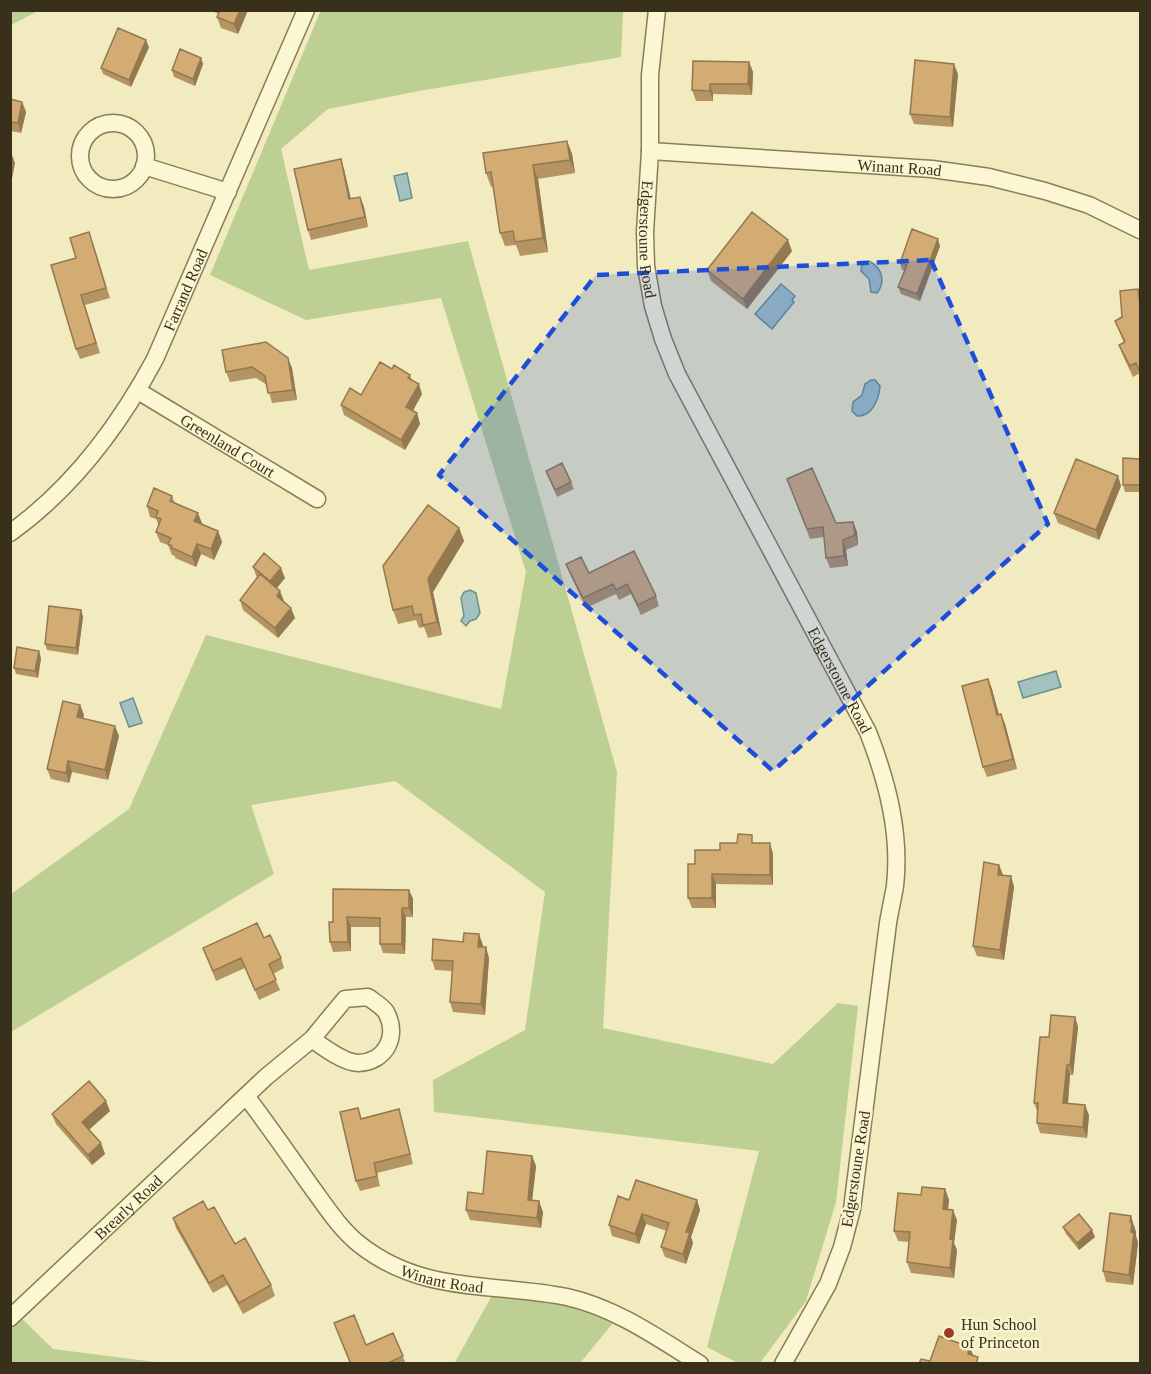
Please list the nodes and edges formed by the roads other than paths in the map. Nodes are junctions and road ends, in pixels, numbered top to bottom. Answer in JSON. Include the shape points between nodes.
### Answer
{"nodes":[{"id":1,"x":306,"y":10,"type":"edge"},
{"id":2,"x":657,"y":10,"type":"edge"},
{"id":3,"x":650,"y":151,"type":"junction"},
{"id":4,"x":144,"y":166,"type":"dead end"},
{"id":5,"x":228,"y":192,"type":"junction"},
{"id":6,"x":1140,"y":230,"type":"edge"},
{"id":7,"x":138,"y":391,"type":"junction"},
{"id":8,"x":317,"y":500,"type":"dead end"},
{"id":9,"x":10,"y":533,"type":"edge"},
{"id":10,"x":312,"y":1039,"type":"junction"},
{"id":11,"x":246,"y":1096,"type":"junction"},
{"id":12,"x":10,"y":1318,"type":"edge"},
{"id":13,"x":700,"y":1364,"type":"edge"},
{"id":14,"x":783,"y":1364,"type":"edge"}],
"edges":[{"from":1,"to":5,"type":"street","name":"Farrand Road"},
{"from":2,"to":3,"type":"street","name":"Edgerstoune Road","via":[[650,75]]},
{"from":3,"to":6,"type":"street","name":"Winant Road","via":[[932,169],[989,177],[1089,205]]},
{"from":3,"to":14,"type":"street","name":"Edgerstoune Road","via":[[646,266],[663,339],[677,374],[868,732],[882,767],[896,848],[895,886],[852,1209],[828,1284]]},
{"from":4,"to":5,"type":"street"},
{"from":5,"to":7,"type":"street","name":"Farrand Road"},
{"from":7,"to":8,"type":"street","name":"Greenland Court"},
{"from":7,"to":9,"type":"street","name":"Farrand Road","via":[[87,463]]},
{"from":10,"to":10,"type":"street","via":[[357,1063],[376,1058],[390,1044],[392,1028],[385,1010],[368,997],[345,999]]},
{"from":10,"to":11,"type":"street","name":"Brearly Road"},
{"from":11,"to":12,"type":"street","name":"Brearly Road"},
{"from":11,"to":13,"type":"street","name":"Winant Road","via":[[338,1224],[380,1259],[428,1279],[566,1297],[597,1305]]}]}
